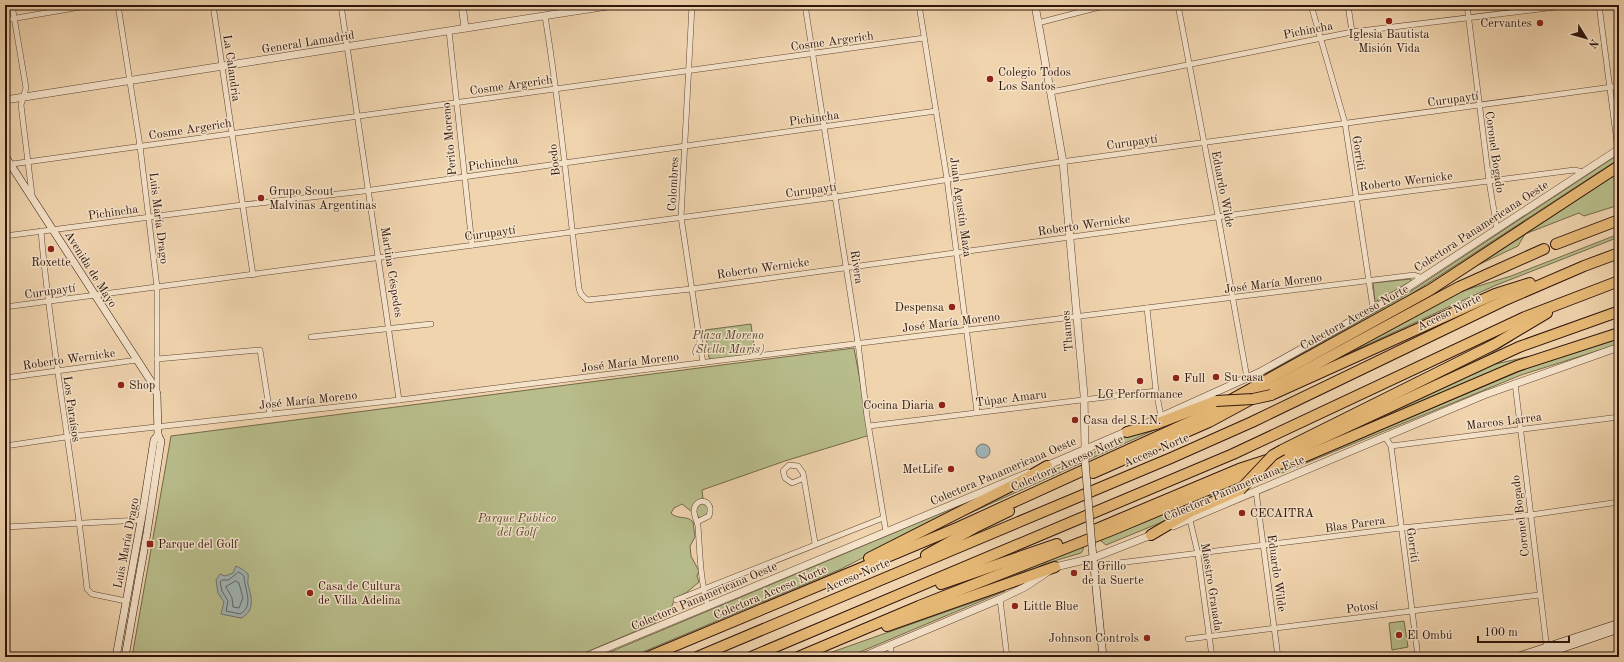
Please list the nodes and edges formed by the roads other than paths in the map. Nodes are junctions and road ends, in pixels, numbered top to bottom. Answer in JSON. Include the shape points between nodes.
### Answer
{"nodes":[{"id":1,"x":12,"y":5,"type":"edge"},
{"id":2,"x":92,"y":5,"type":"edge"},
{"id":3,"x":118,"y":5,"type":"edge"},
{"id":4,"x":213,"y":5,"type":"edge"},
{"id":5,"x":342,"y":5,"type":"edge"},
{"id":6,"x":462,"y":5,"type":"edge"},
{"id":7,"x":614,"y":5,"type":"edge"},
{"id":8,"x":692,"y":5,"type":"edge"},
{"id":9,"x":805,"y":5,"type":"edge"},
{"id":10,"x":920,"y":5,"type":"edge"},
{"id":11,"x":1035,"y":5,"type":"edge"},
{"id":12,"x":1107,"y":5,"type":"edge"},
{"id":13,"x":1178,"y":5,"type":"edge"},
{"id":14,"x":1310,"y":5,"type":"edge"},
{"id":15,"x":1348,"y":5,"type":"edge"},
{"id":16,"x":1467,"y":5,"type":"edge"},
{"id":17,"x":1572,"y":5,"type":"edge"},
{"id":18,"x":1599,"y":5,"type":"edge"},
{"id":19,"x":574,"y":8,"type":"edge"},
{"id":20,"x":545,"y":16,"type":"junction"},
{"id":21,"x":14,"y":18,"type":"junction"},
{"id":22,"x":1469,"y":18,"type":"junction"},
{"id":23,"x":5,"y":20,"type":"edge"},
{"id":24,"x":1038,"y":23,"type":"junction"},
{"id":25,"x":466,"y":28,"type":"junction"},
{"id":26,"x":449,"y":31,"type":"junction"},
{"id":27,"x":1352,"y":32,"type":"junction"},
{"id":28,"x":924,"y":38,"type":"junction"},
{"id":29,"x":1321,"y":38,"type":"junction"},
{"id":30,"x":349,"y":47,"type":"junction"},
{"id":31,"x":813,"y":54,"type":"junction"},
{"id":32,"x":1189,"y":63,"type":"junction"},
{"id":33,"x":222,"y":66,"type":"junction"},
{"id":34,"x":689,"y":72,"type":"junction"},
{"id":35,"x":130,"y":81,"type":"junction"},
{"id":36,"x":1619,"y":86,"type":"edge"},
{"id":37,"x":1610,"y":87,"type":"junction"},
{"id":38,"x":557,"y":88,"type":"junction"},
{"id":39,"x":1051,"y":92,"type":"junction"},
{"id":40,"x":23,"y":98,"type":"junction"},
{"id":41,"x":5,"y":100,"type":"edge"},
{"id":42,"x":457,"y":102,"type":"junction"},
{"id":43,"x":1479,"y":105,"type":"junction"},
{"id":44,"x":936,"y":111,"type":"junction"},
{"id":45,"x":359,"y":115,"type":"junction"},
{"id":46,"x":1345,"y":123,"type":"junction"},
{"id":47,"x":825,"y":127,"type":"junction"},
{"id":48,"x":231,"y":132,"type":"junction"},
{"id":49,"x":1204,"y":143,"type":"junction"},
{"id":50,"x":140,"y":146,"type":"junction"},
{"id":51,"x":685,"y":146,"type":"junction"},
{"id":52,"x":1618,"y":150,"type":"edge"},
{"id":53,"x":5,"y":156,"type":"edge"},
{"id":54,"x":28,"y":161,"type":"junction"},
{"id":55,"x":1063,"y":162,"type":"junction"},
{"id":56,"x":564,"y":163,"type":"junction"},
{"id":57,"x":8,"y":164,"type":"edge"},
{"id":58,"x":1619,"y":166,"type":"edge"},
{"id":59,"x":1584,"y":172,"type":"junction"},
{"id":60,"x":463,"y":177,"type":"junction"},
{"id":61,"x":947,"y":178,"type":"junction"},
{"id":62,"x":1489,"y":181,"type":"junction"},
{"id":63,"x":369,"y":190,"type":"junction"},
{"id":64,"x":836,"y":197,"type":"junction"},
{"id":65,"x":32,"y":198,"type":"junction"},
{"id":66,"x":1356,"y":198,"type":"junction"},
{"id":67,"x":242,"y":205,"type":"junction"},
{"id":68,"x":1218,"y":216,"type":"junction"},
{"id":69,"x":148,"y":217,"type":"junction"},
{"id":70,"x":681,"y":217,"type":"junction"},
{"id":71,"x":1619,"y":220,"type":"edge"},
{"id":72,"x":1497,"y":229,"type":"junction"},
{"id":73,"x":53,"y":230,"type":"junction"},
{"id":74,"x":41,"y":232,"type":"junction"},
{"id":75,"x":572,"y":232,"type":"junction"},
{"id":76,"x":5,"y":236,"type":"edge"},
{"id":77,"x":1070,"y":237,"type":"junction"},
{"id":78,"x":1556,"y":244,"type":"dead end"},
{"id":79,"x":472,"y":245,"type":"junction"},
{"id":80,"x":1544,"y":249,"type":"dead end"},
{"id":81,"x":956,"y":252,"type":"junction"},
{"id":82,"x":1619,"y":253,"type":"edge"},
{"id":83,"x":379,"y":258,"type":"junction"},
{"id":84,"x":1584,"y":266,"type":"junction"},
{"id":85,"x":847,"y":267,"type":"junction"},
{"id":86,"x":253,"y":276,"type":"junction"},
{"id":87,"x":1423,"y":278,"type":"junction"},
{"id":88,"x":1369,"y":281,"type":"junction"},
{"id":89,"x":1619,"y":281,"type":"edge"},
{"id":90,"x":157,"y":287,"type":"junction"},
{"id":91,"x":691,"y":288,"type":"junction"},
{"id":92,"x":94,"y":295,"type":"junction"},
{"id":93,"x":1232,"y":298,"type":"junction"},
{"id":94,"x":587,"y":300,"type":"joint"},
{"id":95,"x":48,"y":301,"type":"junction"},
{"id":96,"x":1562,"y":303,"type":"junction"},
{"id":97,"x":5,"y":308,"type":"edge"},
{"id":98,"x":1147,"y":308,"type":"junction"},
{"id":99,"x":1373,"y":308,"type":"junction"},
{"id":100,"x":1617,"y":312,"type":"dead end"},
{"id":101,"x":1077,"y":317,"type":"junction"},
{"id":102,"x":431,"y":324,"type":"dead end"},
{"id":103,"x":390,"y":330,"type":"junction"},
{"id":104,"x":967,"y":330,"type":"junction"},
{"id":105,"x":1619,"y":333,"type":"edge"},
{"id":106,"x":311,"y":337,"type":"dead end"},
{"id":107,"x":858,"y":343,"type":"junction"},
{"id":108,"x":1619,"y":347,"type":"edge"},
{"id":109,"x":157,"y":359,"type":"junction"},
{"id":110,"x":137,"y":360,"type":"junction"},
{"id":111,"x":703,"y":363,"type":"junction"},
{"id":112,"x":57,"y":370,"type":"junction"},
{"id":113,"x":5,"y":378,"type":"edge"},
{"id":114,"x":1247,"y":378,"type":"junction"},
{"id":115,"x":1515,"y":383,"type":"junction"},
{"id":116,"x":1156,"y":391,"type":"junction"},
{"id":117,"x":157,"y":394,"type":"junction"},
{"id":118,"x":399,"y":400,"type":"junction"},
{"id":119,"x":1084,"y":400,"type":"junction"},
{"id":120,"x":977,"y":412,"type":"junction"},
{"id":121,"x":270,"y":414,"type":"junction"},
{"id":122,"x":1161,"y":416,"type":"junction"},
{"id":123,"x":1619,"y":417,"type":"edge"},
{"id":124,"x":869,"y":426,"type":"junction"},
{"id":125,"x":158,"y":427,"type":"junction"},
{"id":126,"x":1520,"y":429,"type":"junction"},
{"id":127,"x":1127,"y":432,"type":"junction"},
{"id":128,"x":158,"y":435,"type":"junction"},
{"id":129,"x":66,"y":437,"type":"junction"},
{"id":130,"x":1385,"y":437,"type":"junction"},
{"id":131,"x":5,"y":446,"type":"edge"},
{"id":132,"x":1391,"y":446,"type":"junction"},
{"id":133,"x":1085,"y":449,"type":"junction"},
{"id":134,"x":1047,"y":466,"type":"junction"},
{"id":135,"x":804,"y":478,"type":"dead end"},
{"id":136,"x":1256,"y":491,"type":"junction"},
{"id":137,"x":1619,"y":502,"type":"edge"},
{"id":138,"x":1530,"y":515,"type":"junction"},
{"id":139,"x":883,"y":518,"type":"junction"},
{"id":140,"x":142,"y":520,"type":"junction"},
{"id":141,"x":1190,"y":520,"type":"junction"},
{"id":142,"x":697,"y":522,"type":"dead end"},
{"id":143,"x":80,"y":523,"type":"junction"},
{"id":144,"x":5,"y":527,"type":"edge"},
{"id":145,"x":1401,"y":528,"type":"junction"},
{"id":146,"x":886,"y":532,"type":"junction"},
{"id":147,"x":1151,"y":535,"type":"junction"},
{"id":148,"x":815,"y":543,"type":"junction"},
{"id":149,"x":1264,"y":546,"type":"junction"},
{"id":150,"x":1198,"y":554,"type":"junction"},
{"id":151,"x":1093,"y":558,"type":"junction"},
{"id":152,"x":1094,"y":566,"type":"junction"},
{"id":153,"x":1055,"y":567,"type":"junction"},
{"id":154,"x":879,"y":581,"type":"junction"},
{"id":155,"x":812,"y":588,"type":"junction"},
{"id":156,"x":703,"y":589,"type":"junction"},
{"id":157,"x":1539,"y":595,"type":"junction"},
{"id":158,"x":1000,"y":599,"type":"junction"},
{"id":159,"x":676,"y":600,"type":"dead end"},
{"id":160,"x":126,"y":601,"type":"junction"},
{"id":161,"x":878,"y":604,"type":"junction"},
{"id":162,"x":708,"y":606,"type":"junction"},
{"id":163,"x":1412,"y":611,"type":"junction"},
{"id":164,"x":1619,"y":623,"type":"edge"},
{"id":165,"x":1274,"y":628,"type":"junction"},
{"id":166,"x":1619,"y":629,"type":"edge"},
{"id":167,"x":1210,"y":636,"type":"junction"},
{"id":168,"x":1188,"y":639,"type":"dead end"},
{"id":169,"x":830,"y":643,"type":"junction"},
{"id":170,"x":890,"y":646,"type":"junction"},
{"id":171,"x":1547,"y":652,"type":"edge"},
{"id":172,"x":116,"y":657,"type":"edge"},
{"id":173,"x":125,"y":657,"type":"edge"},
{"id":174,"x":585,"y":657,"type":"edge"},
{"id":175,"x":648,"y":657,"type":"edge"},
{"id":176,"x":697,"y":657,"type":"edge"},
{"id":177,"x":751,"y":657,"type":"edge"},
{"id":178,"x":798,"y":657,"type":"edge"},
{"id":179,"x":805,"y":657,"type":"edge"},
{"id":180,"x":862,"y":657,"type":"edge"},
{"id":181,"x":892,"y":657,"type":"edge"},
{"id":182,"x":1007,"y":657,"type":"edge"},
{"id":183,"x":1103,"y":657,"type":"edge"},
{"id":184,"x":1212,"y":657,"type":"edge"},
{"id":185,"x":1278,"y":657,"type":"edge"},
{"id":186,"x":1418,"y":657,"type":"edge"},
{"id":187,"x":1516,"y":657,"type":"edge"},
{"id":188,"x":1537,"y":657,"type":"edge"}],
"edges":[{"from":1,"to":21,"type":"street"},
{"from":2,"to":21,"type":"street"},
{"from":3,"to":35,"type":"street","name":"Luis María Drago"},
{"from":4,"to":33,"type":"street","name":"La Calandria"},
{"from":5,"to":30,"type":"street","name":"Martina Céspedes"},
{"from":6,"to":25,"type":"street"},
{"from":7,"to":19,"type":"street","name":"General Lamadrid"},
{"from":8,"to":34,"type":"street","name":"Colombres"},
{"from":9,"to":31,"type":"street","name":"Rivera"},
{"from":10,"to":28,"type":"street","name":"Juan Agustín Maza"},
{"from":11,"to":24,"type":"street","name":"Thames"},
{"from":12,"to":24,"type":"street"},
{"from":13,"to":32,"type":"street","name":"Eduardo Wilde"},
{"from":14,"to":29,"type":"street","name":"Gorriti"},
{"from":15,"to":27,"type":"street"},
{"from":16,"to":22,"type":"street","name":"Coronel Bogado"},
{"from":17,"to":22,"type":"street","name":"Pichincha"},
{"from":18,"to":37,"type":"street"},
{"from":19,"to":20,"type":"street","name":"General Lamadrid"},
{"from":20,"to":25,"type":"street","name":"General Lamadrid"},
{"from":20,"to":38,"type":"street","name":"Boedo"},
{"from":21,"to":23,"type":"street"},
{"from":21,"to":40,"type":"street","via":[[26,88]]},
{"from":22,"to":27,"type":"street","name":"Pichincha"},
{"from":22,"to":43,"type":"street","name":"Coronel Bogado"},
{"from":24,"to":39,"type":"street","name":"Thames"},
{"from":25,"to":26,"type":"street","name":"General Lamadrid"},
{"from":26,"to":30,"type":"street","name":"General Lamadrid"},
{"from":26,"to":42,"type":"street","name":"Perito Moreno"},
{"from":27,"to":29,"type":"street","name":"Pichincha"},
{"from":28,"to":31,"type":"street","name":"Cosme Argerich"},
{"from":28,"to":44,"type":"street","name":"Juan Agustín Maza"},
{"from":29,"to":32,"type":"street","name":"Pichincha"},
{"from":29,"to":46,"type":"street","name":"Gorriti"},
{"from":30,"to":33,"type":"street","name":"General Lamadrid"},
{"from":30,"to":45,"type":"street","name":"Martina Céspedes"},
{"from":31,"to":34,"type":"street","name":"Cosme Argerich"},
{"from":31,"to":47,"type":"street","name":"Rivera"},
{"from":32,"to":39,"type":"street","name":"Pichincha"},
{"from":32,"to":49,"type":"street","name":"Eduardo Wilde"},
{"from":33,"to":35,"type":"street","name":"General Lamadrid"},
{"from":33,"to":48,"type":"street","name":"La Calandria"},
{"from":34,"to":38,"type":"street","name":"Cosme Argerich"},
{"from":34,"to":51,"type":"street","name":"Colombres"},
{"from":35,"to":40,"type":"street","name":"General Lamadrid"},
{"from":35,"to":50,"type":"street","name":"Luis María Drago"},
{"from":36,"to":37,"type":"street","name":"Curupaytí"},
{"from":37,"to":43,"type":"street","name":"Curupaytí"},
{"from":37,"to":52,"type":"street"},
{"from":38,"to":42,"type":"street","name":"Cosme Argerich"},
{"from":38,"to":56,"type":"street","name":"Boedo"},
{"from":39,"to":55,"type":"street","name":"Thames"},
{"from":40,"to":41,"type":"street","name":"General Lamadrid"},
{"from":40,"to":54,"type":"street","via":[[21,105]]},
{"from":42,"to":45,"type":"street","name":"Cosme Argerich"},
{"from":42,"to":60,"type":"street","name":"Perito Moreno"},
{"from":43,"to":46,"type":"street","name":"Curupaytí"},
{"from":43,"to":62,"type":"street","name":"Coronel Bogado"},
{"from":44,"to":47,"type":"street","name":"Pichincha"},
{"from":44,"to":61,"type":"street","name":"Juan Agustín Maza"},
{"from":45,"to":48,"type":"street","name":"Cosme Argerich"},
{"from":45,"to":63,"type":"street","name":"Martina Céspedes"},
{"from":46,"to":49,"type":"street","name":"Curupaytí"},
{"from":46,"to":66,"type":"street","name":"Gorriti"},
{"from":47,"to":51,"type":"street","name":"Pichincha"},
{"from":47,"to":64,"type":"street","name":"Rivera"},
{"from":48,"to":50,"type":"street","name":"Cosme Argerich"},
{"from":48,"to":67,"type":"street","name":"La Calandria"},
{"from":49,"to":55,"type":"street","name":"Curupaytí"},
{"from":49,"to":68,"type":"street","name":"Eduardo Wilde"},
{"from":50,"to":54,"type":"street","name":"Cosme Argerich"},
{"from":50,"to":69,"type":"street","name":"Luis María Drago"},
{"from":51,"to":56,"type":"street","name":"Pichincha"},
{"from":51,"to":70,"type":"street","name":"Colombres"},
{"from":52,"to":59,"type":"street","name":"Colectora Panamericana Oeste"},
{"from":53,"to":57,"type":"street","name":"Avenida de Mayo"},
{"from":54,"to":57,"type":"street","name":"Cosme Argerich"},
{"from":54,"to":65,"type":"street"},
{"from":55,"to":61,"type":"street","name":"Curupaytí"},
{"from":55,"to":77,"type":"street","name":"Thames"},
{"from":56,"to":60,"type":"street","name":"Pichincha"},
{"from":56,"to":75,"type":"street","name":"Boedo"},
{"from":57,"to":65,"type":"street","name":"Avenida de Mayo"},
{"from":58,"to":155,"type":"highway","name":"Colectora Acceso Norte","via":[[1430,290],[1196,419],[959,527]]},
{"from":59,"to":62,"type":"street","name":"Roberto Wernicke","via":[[1574,170]]},
{"from":59,"to":72,"type":"street","name":"Colectora Panamericana Oeste"},
{"from":60,"to":63,"type":"street","name":"Pichincha"},
{"from":60,"to":79,"type":"street","name":"Perito Moreno"},
{"from":61,"to":64,"type":"street","name":"Curupaytí"},
{"from":61,"to":81,"type":"street","name":"Juan Agustín Maza"},
{"from":62,"to":66,"type":"street","name":"Roberto Wernicke"},
{"from":62,"to":72,"type":"street","name":"Coronel Bogado"},
{"from":63,"to":67,"type":"street","name":"Pichincha"},
{"from":63,"to":83,"type":"street","name":"Martina Céspedes"},
{"from":64,"to":70,"type":"street","name":"Curupaytí"},
{"from":64,"to":85,"type":"street","name":"Rivera"},
{"from":65,"to":73,"type":"street","name":"Avenida de Mayo"},
{"from":66,"to":68,"type":"street","name":"Roberto Wernicke"},
{"from":66,"to":88,"type":"street","name":"Gorriti"},
{"from":67,"to":69,"type":"street","name":"Pichincha"},
{"from":67,"to":86,"type":"street","name":"La Calandria"},
{"from":68,"to":77,"type":"street","name":"Roberto Wernicke"},
{"from":68,"to":93,"type":"street","name":"Eduardo Wilde"},
{"from":69,"to":73,"type":"street","name":"Pichincha"},
{"from":69,"to":90,"type":"street","name":"Luis María Drago"},
{"from":70,"to":75,"type":"street","name":"Curupaytí"},
{"from":70,"to":91,"type":"street","name":"Colombres"},
{"from":71,"to":78,"type":"highway"},
{"from":72,"to":87,"type":"street","name":"Colectora Panamericana Oeste"},
{"from":73,"to":74,"type":"street","name":"Pichincha"},
{"from":73,"to":92,"type":"street","name":"Avenida de Mayo"},
{"from":74,"to":76,"type":"street","name":"Pichincha"},
{"from":74,"to":95,"type":"street","name":"Los Paraísos"},
{"from":75,"to":79,"type":"street","name":"Curupaytí"},
{"from":75,"to":94,"type":"street","name":"Boedo","via":[[579,289]]},
{"from":77,"to":81,"type":"street","name":"Roberto Wernicke"},
{"from":77,"to":101,"type":"street","name":"Thames"},
{"from":79,"to":83,"type":"street","name":"Curupaytí"},
{"from":80,"to":154,"type":"highway","via":[[1459,287],[1202,426],[978,526]]},
{"from":81,"to":85,"type":"street","name":"Roberto Wernicke"},
{"from":81,"to":104,"type":"street","name":"Juan Agustín Maza"},
{"from":82,"to":84,"type":"highway","name":"Acceso Norte"},
{"from":83,"to":86,"type":"street","name":"Curupaytí"},
{"from":83,"to":103,"type":"street","name":"Martina Céspedes"},
{"from":84,"to":127,"type":"highway","bridge":true,"via":[[1494,294],[1271,395],[1253,399],[1216,401]]},
{"from":84,"to":154,"type":"highway","name":"Acceso Norte","via":[[1503,301],[1205,443]]},
{"from":85,"to":91,"type":"street","name":"Roberto Wernicke"},
{"from":85,"to":107,"type":"street","name":"Rivera"},
{"from":86,"to":90,"type":"street","name":"Curupaytí"},
{"from":87,"to":88,"type":"street","name":"José María Moreno","via":[[1414,275]]},
{"from":87,"to":99,"type":"street","name":"Colectora Panamericana Oeste"},
{"from":88,"to":93,"type":"street","name":"José María Moreno"},
{"from":88,"to":99,"type":"street","name":"Gorriti"},
{"from":89,"to":96,"type":"highway"},
{"from":90,"to":92,"type":"street","name":"Curupaytí"},
{"from":90,"to":109,"type":"street","name":"Luis María Drago"},
{"from":91,"to":94,"type":"street","name":"Roberto Wernicke"},
{"from":91,"to":111,"type":"street","name":"Colombres"},
{"from":92,"to":95,"type":"street","name":"Curupaytí"},
{"from":92,"to":110,"type":"street","name":"Avenida de Mayo"},
{"from":93,"to":98,"type":"street","name":"José María Moreno"},
{"from":93,"to":114,"type":"street","name":"Eduardo Wilde"},
{"from":95,"to":97,"type":"street","name":"Curupaytí"},
{"from":95,"to":112,"type":"street","name":"Los Paraísos"},
{"from":96,"to":147,"type":"highway","bridge":true,"via":[[1488,348],[1273,455],[1240,490],[1190,512]]},
{"from":96,"to":161,"type":"highway","via":[[1525,317],[1234,454]]},
{"from":98,"to":101,"type":"street","name":"José María Moreno"},
{"from":98,"to":116,"type":"street"},
{"from":99,"to":114,"type":"street","name":"Colectora Panamericana Oeste"},
{"from":100,"to":161,"type":"highway","via":[[1519,348],[1297,450],[1239,469],[1105,526],[1038,552]]},
{"from":101,"to":104,"type":"street","name":"José María Moreno"},
{"from":101,"to":119,"type":"street","name":"Thames"},
{"from":102,"to":103,"type":"street"},
{"from":103,"to":106,"type":"street"},
{"from":103,"to":118,"type":"street","name":"Martina Céspedes"},
{"from":104,"to":107,"type":"street","name":"José María Moreno"},
{"from":104,"to":120,"type":"street","name":"Juan Agustín Maza"},
{"from":105,"to":169,"type":"highway","via":[[1517,366],[1306,456],[1246,474]]},
{"from":107,"to":111,"type":"street","name":"José María Moreno"},
{"from":107,"to":124,"type":"street","name":"Rivera"},
{"from":108,"to":115,"type":"street","name":"Colectora Panamericana Este"},
{"from":109,"to":117,"type":"street","name":"Luis María Drago"},
{"from":109,"to":121,"type":"street","via":[[260,350]]},
{"from":110,"to":112,"type":"street","name":"Roberto Wernicke"},
{"from":110,"to":117,"type":"street","name":"Avenida de Mayo"},
{"from":111,"to":118,"type":"street","name":"José María Moreno"},
{"from":112,"to":113,"type":"street","name":"Roberto Wernicke"},
{"from":112,"to":129,"type":"street","name":"Los Paraísos"},
{"from":114,"to":122,"type":"street","name":"Colectora Panamericana Oeste"},
{"from":115,"to":126,"type":"street","name":"Coronel Bogado"},
{"from":115,"to":130,"type":"street","name":"Colectora Panamericana Este"},
{"from":116,"to":119,"type":"street","name":"Túpac Amaru"},
{"from":116,"to":122,"type":"street"},
{"from":117,"to":125,"type":"street","name":"Luis María Drago"},
{"from":118,"to":121,"type":"street","name":"José María Moreno"},
{"from":119,"to":120,"type":"street","name":"Túpac Amaru"},
{"from":119,"to":133,"type":"street","name":"Thames"},
{"from":120,"to":124,"type":"street","name":"Túpac Amaru"},
{"from":121,"to":125,"type":"street","name":"José María Moreno"},
{"from":122,"to":127,"type":"street","name":"Colectora Panamericana Oeste"},
{"from":123,"to":126,"type":"street","name":"Marcos Larrea"},
{"from":124,"to":139,"type":"street","name":"Rivera"},
{"from":125,"to":128,"type":"street","name":"Luis María Drago"},
{"from":125,"to":129,"type":"street","name":"José María Moreno"},
{"from":126,"to":132,"type":"street","name":"Marcos Larrea"},
{"from":126,"to":138,"type":"street","name":"Coronel Bogado"},
{"from":127,"to":133,"type":"street","name":"Colectora Panamericana Oeste"},
{"from":128,"to":140,"type":"street","name":"Luis María Drago","via":[[154,440]]},
{"from":128,"to":173,"type":"street","name":"Luis María Drago","via":[[161,441]]},
{"from":129,"to":131,"type":"street","name":"José María Moreno"},
{"from":129,"to":143,"type":"street","name":"Los Paraísos"},
{"from":130,"to":132,"type":"street","name":"Gorriti"},
{"from":130,"to":136,"type":"street","name":"Colectora Panamericana Este"},
{"from":132,"to":145,"type":"street","name":"Gorriti"},
{"from":133,"to":134,"type":"street","name":"Colectora Panamericana Oeste"},
{"from":133,"to":151,"type":"street","name":"Thames","bridge":true},
{"from":134,"to":146,"type":"street","name":"Colectora Panamericana Oeste"},
{"from":134,"to":155,"type":"highway"},
{"from":135,"to":148,"type":"street"},
{"from":136,"to":141,"type":"street","name":"Colectora Panamericana Este"},
{"from":136,"to":149,"type":"street","name":"Eduardo Wilde"},
{"from":137,"to":138,"type":"street","name":"Blas Parera"},
{"from":138,"to":145,"type":"street","name":"Blas Parera"},
{"from":138,"to":157,"type":"street","name":"Coronel Bogado"},
{"from":139,"to":146,"type":"street","name":"Rivera"},
{"from":139,"to":148,"type":"street"},
{"from":140,"to":143,"type":"street"},
{"from":140,"to":160,"type":"street","name":"Luis María Drago"},
{"from":141,"to":147,"type":"street","name":"Colectora Panamericana Este"},
{"from":141,"to":150,"type":"street","name":"Maestro Granada"},
{"from":142,"to":156,"type":"street"},
{"from":143,"to":144,"type":"street"},
{"from":143,"to":160,"type":"street","name":"Los Paraísos","via":[[87,589],[92,594]]},
{"from":145,"to":149,"type":"street","name":"Blas Parera"},
{"from":145,"to":163,"type":"street","name":"Gorriti"},
{"from":146,"to":162,"type":"street","name":"Colectora Panamericana Oeste"},
{"from":147,"to":151,"type":"street","name":"Colectora Panamericana Este"},
{"from":148,"to":156,"type":"street"},
{"from":149,"to":150,"type":"street","name":"Blas Parera"},
{"from":149,"to":165,"type":"street","name":"Eduardo Wilde"},
{"from":150,"to":152,"type":"street","name":"Blas Parera"},
{"from":150,"to":167,"type":"street","name":"Maestro Granada"},
{"from":151,"to":152,"type":"street","name":"Thames"},
{"from":151,"to":153,"type":"street","name":"Colectora Panamericana Este"},
{"from":152,"to":183,"type":"street","name":"Thames"},
{"from":153,"to":158,"type":"street","name":"Colectora Panamericana Este","via":[[1025,587]]},
{"from":153,"to":169,"type":"highway","via":[[877,630]]},
{"from":154,"to":176,"type":"highway","name":"Acceso Norte"},
{"from":155,"to":175,"type":"highway","name":"Colectora Acceso Norte"},
{"from":156,"to":159,"type":"street"},
{"from":156,"to":162,"type":"street"},
{"from":157,"to":163,"type":"street","name":"Potosí"},
{"from":157,"to":171,"type":"street","name":"Coronel Bogado"},
{"from":158,"to":170,"type":"street","name":"Colectora Panamericana Este"},
{"from":158,"to":182,"type":"street"},
{"from":160,"to":172,"type":"street","name":"Luis María Drago"},
{"from":161,"to":177,"type":"highway"},
{"from":162,"to":174,"type":"street","name":"Colectora Panamericana Oeste"},
{"from":163,"to":165,"type":"street","name":"Potosí"},
{"from":163,"to":186,"type":"street","name":"Gorriti"},
{"from":164,"to":171,"type":"street"},
{"from":165,"to":167,"type":"street","name":"Potosí"},
{"from":165,"to":185,"type":"street","name":"Eduardo Wilde"},
{"from":166,"to":171,"type":"street"},
{"from":167,"to":168,"type":"street","name":"Potosí"},
{"from":167,"to":184,"type":"street","name":"Maestro Granada"},
{"from":169,"to":178,"type":"highway"},
{"from":169,"to":179,"type":"highway"},
{"from":170,"to":180,"type":"street","name":"Colectora Panamericana Este"},
{"from":170,"to":181,"type":"street"},
{"from":171,"to":187,"type":"street"},
{"from":171,"to":188,"type":"street"}]}
